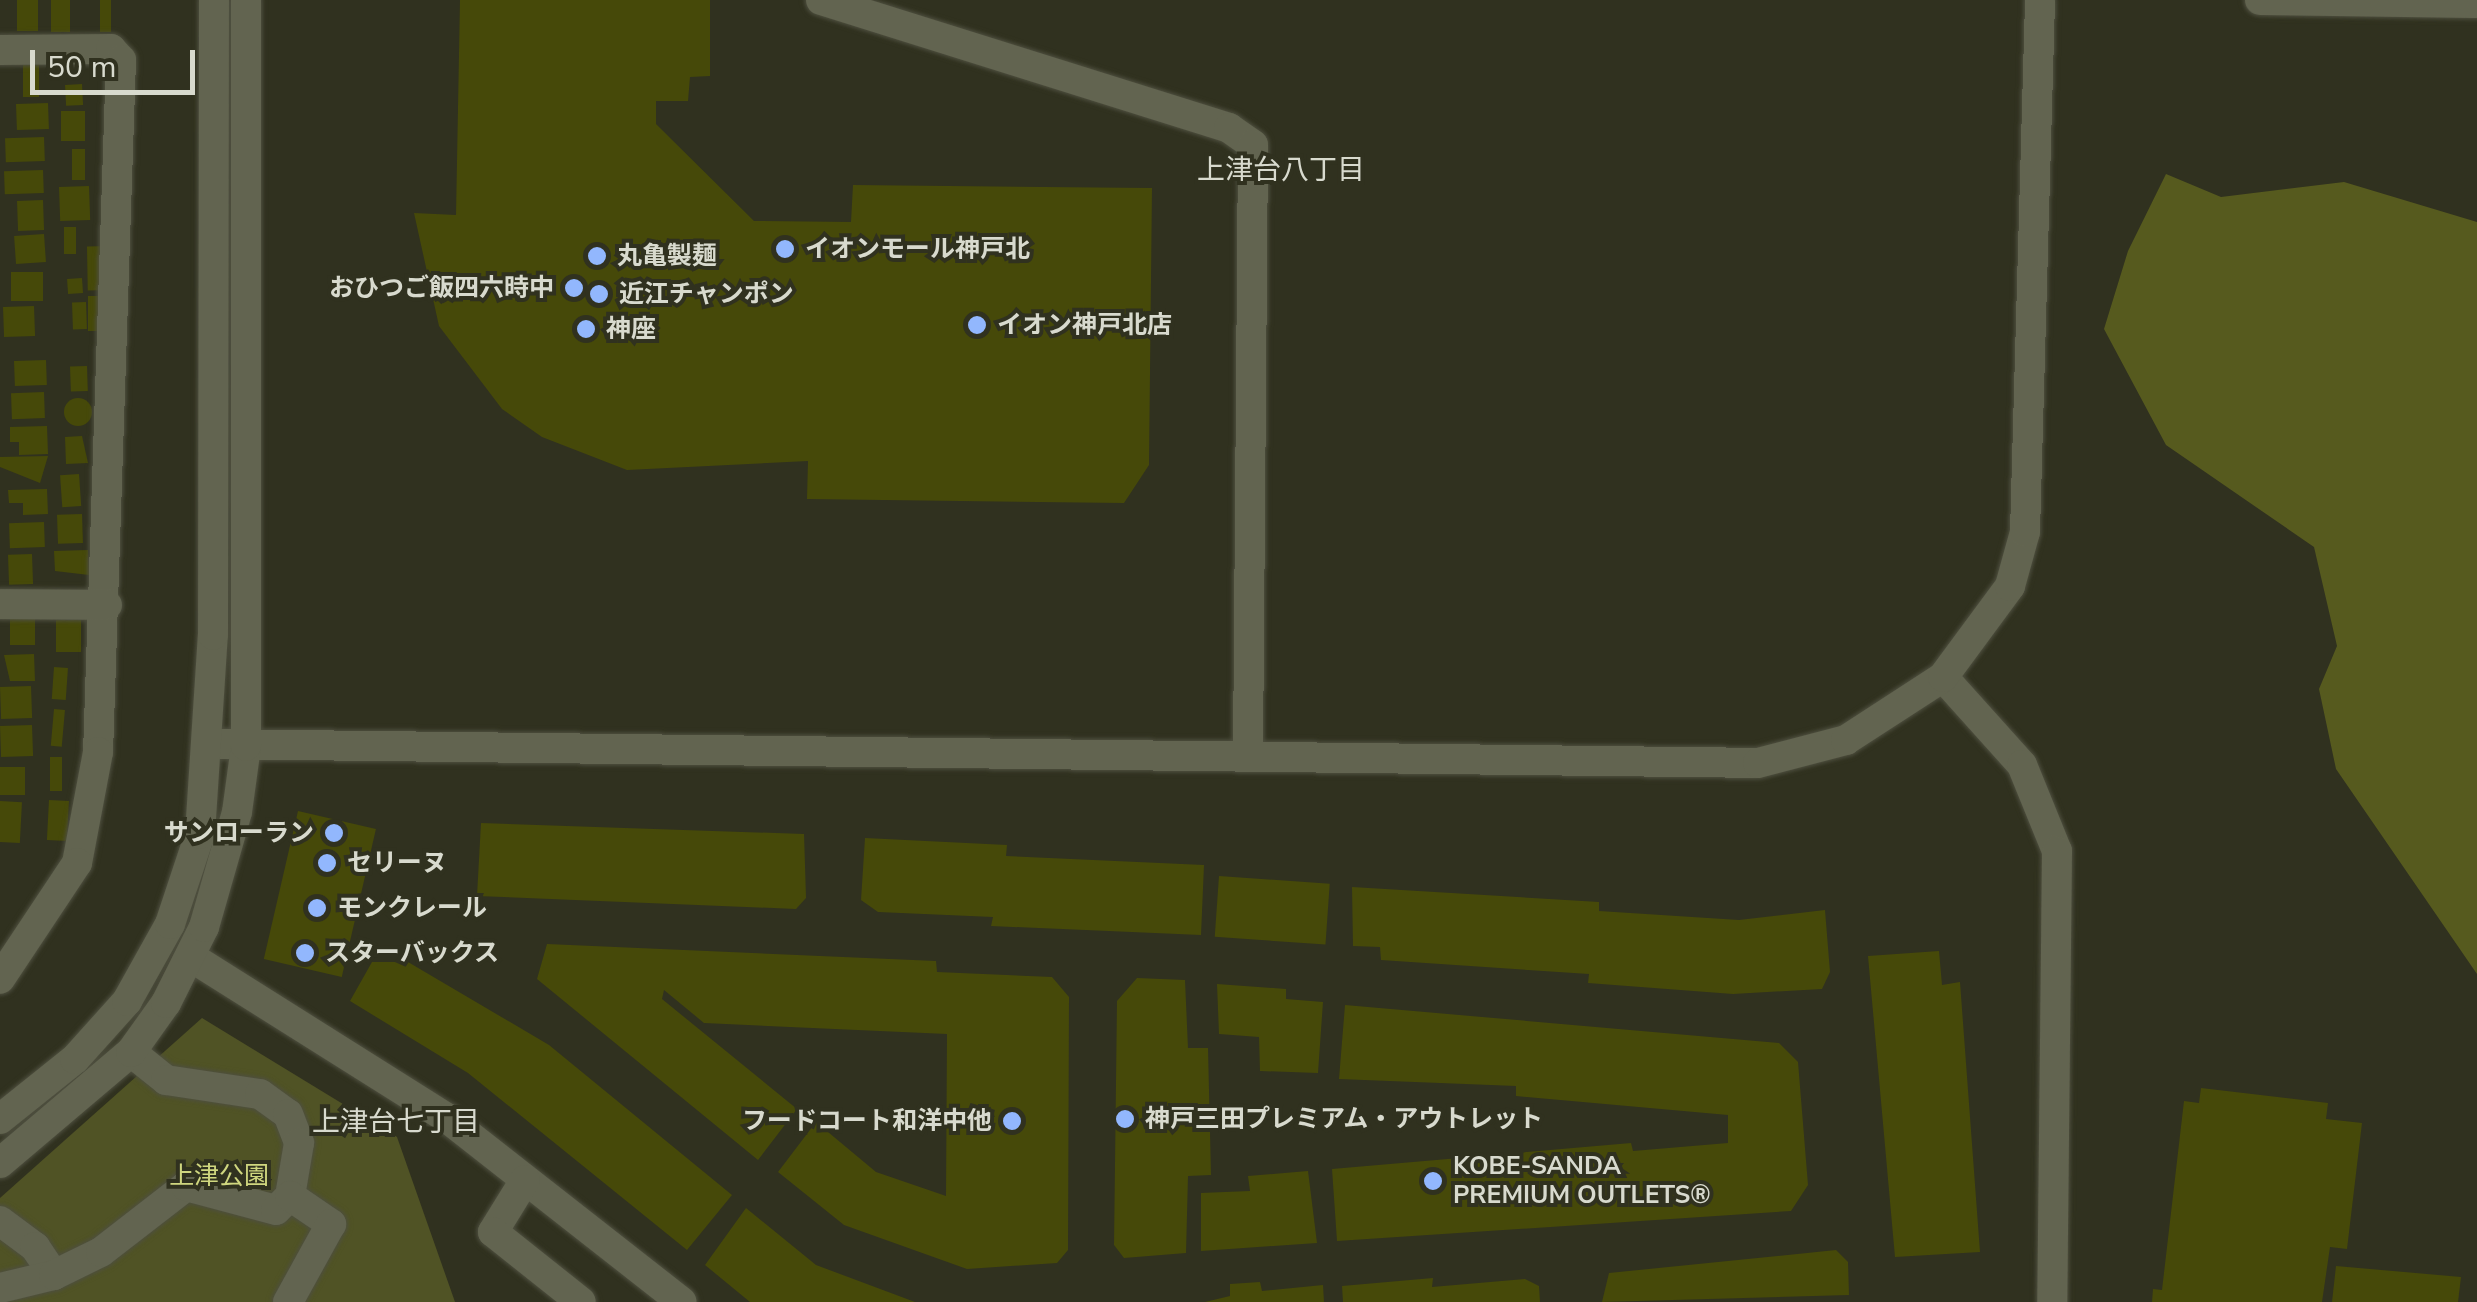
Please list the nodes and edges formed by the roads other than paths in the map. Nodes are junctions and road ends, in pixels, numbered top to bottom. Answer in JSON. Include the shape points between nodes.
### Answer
{"nodes":[{"id":1,"x":214,"y":0,"type":"edge"},
{"id":2,"x":246,"y":0,"type":"edge"},
{"id":3,"x":821,"y":0,"type":"edge"},
{"id":4,"x":2040,"y":0,"type":"edge"},
{"id":5,"x":2260,"y":0,"type":"edge"},
{"id":6,"x":2477,"y":3,"type":"edge"},
{"id":7,"x":0,"y":50,"type":"edge"},
{"id":8,"x":0,"y":604,"type":"edge"},
{"id":9,"x":108,"y":605,"type":"junction"},
{"id":10,"x":1943,"y":677,"type":"junction"},
{"id":11,"x":211,"y":744,"type":"junction"},
{"id":12,"x":246,"y":746,"type":"junction"},
{"id":13,"x":1248,"y":755,"type":"junction"},
{"id":14,"x":191,"y":957,"type":"junction"},
{"id":15,"x":0,"y":979,"type":"edge"},
{"id":16,"x":131,"y":1052,"type":"junction"},
{"id":17,"x":0,"y":1119,"type":"edge"},
{"id":18,"x":0,"y":1163,"type":"edge"},
{"id":19,"x":524,"y":1180,"type":"junction"},
{"id":20,"x":290,"y":1196,"type":"junction"},
{"id":21,"x":0,"y":1222,"type":"edge"},
{"id":22,"x":54,"y":1275,"type":"junction"},
{"id":23,"x":0,"y":1288,"type":"edge"},
{"id":24,"x":288,"y":1302,"type":"edge"},
{"id":25,"x":581,"y":1302,"type":"edge"},
{"id":26,"x":682,"y":1302,"type":"edge"},
{"id":27,"x":2052,"y":1302,"type":"edge"}],
"edges":[{"from":1,"to":11,"type":"street"},
{"from":2,"to":12,"type":"street"},
{"from":3,"to":13,"type":"street","via":[[1229,128],[1253,145]]},
{"from":4,"to":10,"type":"street","via":[[2026,532],[2010,586]]},
{"from":5,"to":6,"type":"street"},
{"from":7,"to":9,"type":"street","via":[[111,49],[120,60]]},
{"from":8,"to":9,"type":"street"},
{"from":9,"to":15,"type":"street","via":[[98,752],[77,863]]},
{"from":10,"to":13,"type":"street","via":[[1873,728],[1817,752],[1758,763]]},
{"from":10,"to":27,"type":"street","via":[[2022,766],[2057,852]]},
{"from":11,"to":12,"type":"street"},
{"from":11,"to":17,"type":"street","via":[[200,834],[152,959],[128,1001],[75,1059]]},
{"from":12,"to":13,"type":"street"},
{"from":12,"to":14,"type":"street","via":[[225,864]]},
{"from":14,"to":16,"type":"street"},
{"from":14,"to":19,"type":"street","via":[[447,1118]]},
{"from":16,"to":18,"type":"street"},
{"from":16,"to":20,"type":"street","via":[[166,1080],[260,1094],[288,1114],[298,1143]]},
{"from":19,"to":25,"type":"street","via":[[492,1232]]},
{"from":19,"to":26,"type":"street"},
{"from":20,"to":22,"type":"street","via":[[276,1210],[186,1186],[101,1252]]},
{"from":20,"to":24,"type":"street","via":[[330,1224]]},
{"from":21,"to":22,"type":"street","via":[[36,1246]]},
{"from":22,"to":23,"type":"street"}]}
